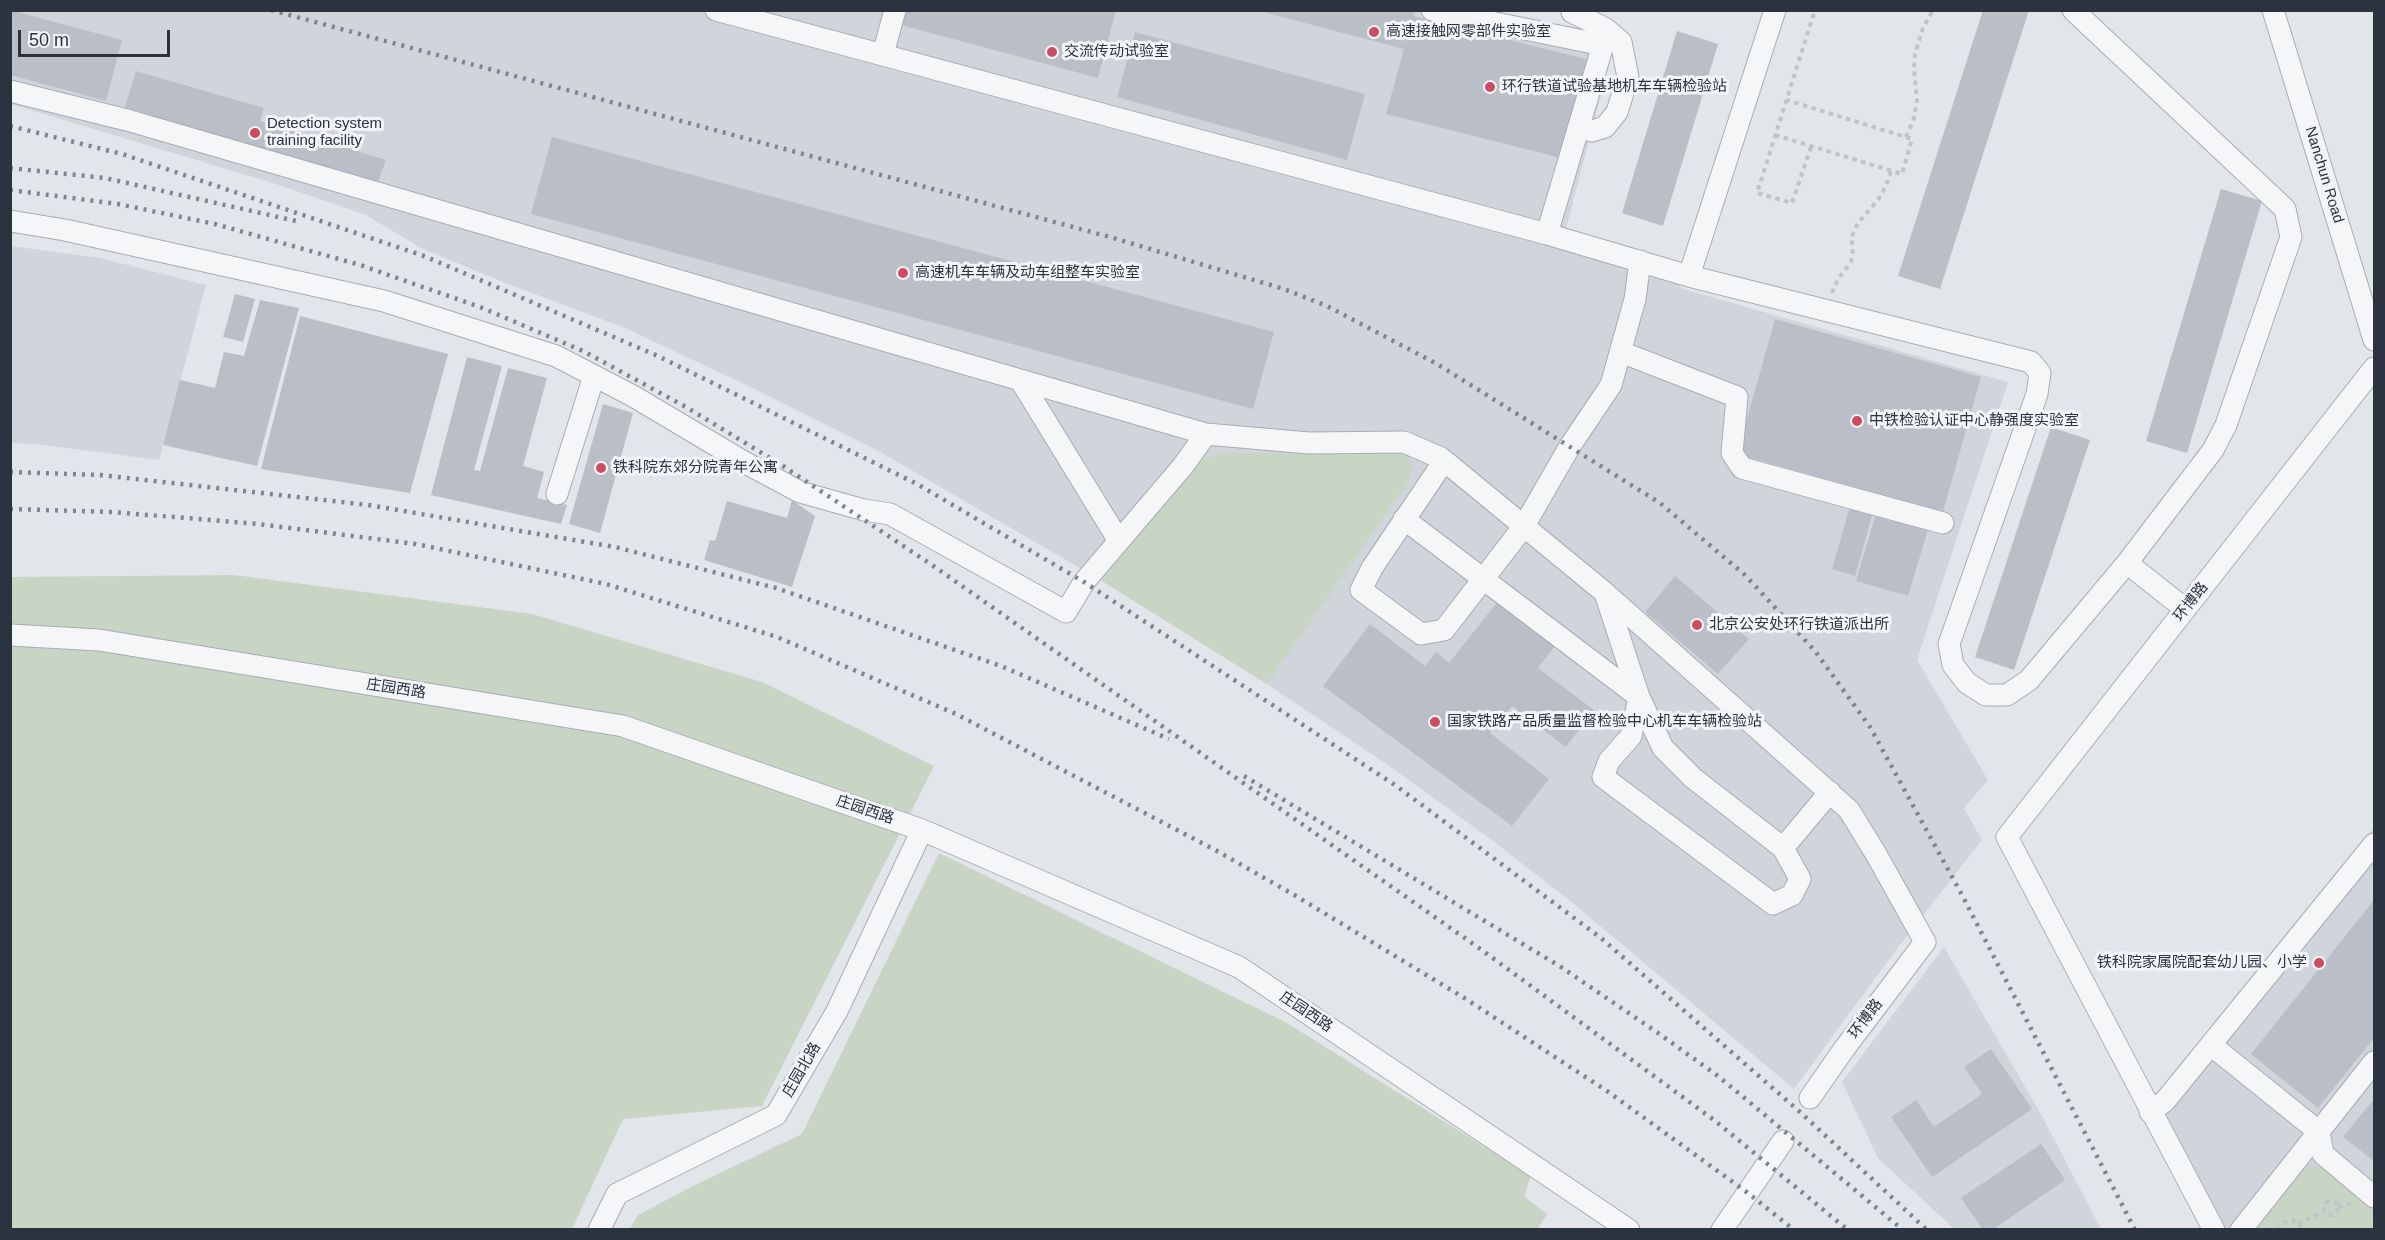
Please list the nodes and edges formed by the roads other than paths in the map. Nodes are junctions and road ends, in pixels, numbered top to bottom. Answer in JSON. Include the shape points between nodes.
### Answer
{"nodes":[{"id":1,"x":716,"y":10,"type":"edge"},
{"id":2,"x":895,"y":10,"type":"edge"},
{"id":3,"x":1432,"y":10,"type":"edge"},
{"id":4,"x":1775,"y":10,"type":"edge"},
{"id":5,"x":2073,"y":10,"type":"edge"},
{"id":6,"x":2273,"y":10,"type":"edge"},
{"id":7,"x":1572,"y":12,"type":"edge"},
{"id":8,"x":1531,"y":20,"type":"edge"},
{"id":9,"x":883,"y":54,"type":"junction"},
{"id":10,"x":10,"y":91,"type":"edge"},
{"id":11,"x":1578,"y":128,"type":"junction"},
{"id":12,"x":10,"y":221,"type":"edge"},
{"id":13,"x":1547,"y":234,"type":"junction"},
{"id":14,"x":1640,"y":261,"type":"junction"},
{"id":15,"x":1689,"y":276,"type":"junction"},
{"id":16,"x":2374,"y":340,"type":"edge"},
{"id":17,"x":1621,"y":352,"type":"junction"},
{"id":18,"x":2374,"y":368,"type":"edge"},
{"id":19,"x":594,"y":376,"type":"junction"},
{"id":20,"x":1021,"y":381,"type":"junction"},
{"id":21,"x":1206,"y":434,"type":"junction"},
{"id":22,"x":1444,"y":461,"type":"junction"},
{"id":23,"x":557,"y":494,"type":"dead end"},
{"id":24,"x":1404,"y":519,"type":"junction"},
{"id":25,"x":1943,"y":523,"type":"dead end"},
{"id":26,"x":1524,"y":526,"type":"junction"},
{"id":27,"x":1119,"y":541,"type":"junction"},
{"id":28,"x":2127,"y":563,"type":"junction"},
{"id":29,"x":1484,"y":579,"type":"junction"},
{"id":30,"x":1604,"y":592,"type":"junction"},
{"id":31,"x":2185,"y":609,"type":"junction"},
{"id":32,"x":10,"y":635,"type":"edge"},
{"id":33,"x":1639,"y":697,"type":"junction"},
{"id":34,"x":1830,"y":792,"type":"junction"},
{"id":35,"x":922,"y":830,"type":"junction"},
{"id":36,"x":2374,"y":844,"type":"edge"},
{"id":37,"x":1783,"y":848,"type":"junction"},
{"id":38,"x":2211,"y":1045,"type":"junction"},
{"id":39,"x":2374,"y":1062,"type":"edge"},
{"id":40,"x":1810,"y":1098,"type":"dead end"},
{"id":41,"x":2150,"y":1112,"type":"junction"},
{"id":42,"x":2319,"y":1132,"type":"junction"},
{"id":43,"x":1783,"y":1141,"type":"dead end"},
{"id":44,"x":2374,"y":1197,"type":"edge"},
{"id":45,"x":599,"y":1230,"type":"edge"},
{"id":46,"x":1629,"y":1230,"type":"edge"},
{"id":47,"x":1722,"y":1230,"type":"edge"},
{"id":48,"x":2214,"y":1230,"type":"edge"},
{"id":49,"x":2241,"y":1230,"type":"edge"}],
"edges":[{"from":1,"to":9,"type":"street"},
{"from":2,"to":9,"type":"street"},
{"from":3,"to":8,"type":"street"},
{"from":4,"to":15,"type":"street"},
{"from":5,"to":28,"type":"street","via":[[2285,209],[2291,237],[2222,433]]},
{"from":6,"to":16,"type":"street","name":"Nanchun Road"},
{"from":7,"to":11,"type":"street","via":[[1622,42],[1628,77],[1617,112],[1605,127],[1592,131]]},
{"from":8,"to":11,"type":"street","via":[[1603,45]]},
{"from":9,"to":13,"type":"street"},
{"from":10,"to":20,"type":"street","via":[[127,120]]},
{"from":11,"to":13,"type":"street"},
{"from":12,"to":19,"type":"street","via":[[384,301],[556,356]]},
{"from":13,"to":14,"type":"street"},
{"from":14,"to":15,"type":"street"},
{"from":14,"to":17,"type":"street"},
{"from":15,"to":28,"type":"street","via":[[2031,362],[2040,373],[2037,394],[1949,644],[1953,665],[1967,683],[1986,695],[2007,695],[2029,680]]},
{"from":17,"to":25,"type":"street","via":[[1737,397],[1732,453],[1742,468]]},
{"from":17,"to":26,"type":"street","via":[[1611,385]]},
{"from":18,"to":31,"type":"street","name":"环博路"},
{"from":19,"to":23,"type":"street"},
{"from":19,"to":27,"type":"street","via":[[800,492],[890,514],[1066,612],[1084,582]]},
{"from":20,"to":21,"type":"street"},
{"from":20,"to":27,"type":"street"},
{"from":21,"to":22,"type":"street","via":[[1310,443],[1404,442]]},
{"from":21,"to":27,"type":"street"},
{"from":22,"to":24,"type":"street"},
{"from":22,"to":26,"type":"street"},
{"from":24,"to":29,"type":"street"},
{"from":24,"to":29,"type":"street","via":[[1361,590],[1393,615],[1421,634],[1444,630]]},
{"from":26,"to":29,"type":"street"},
{"from":26,"to":30,"type":"street"},
{"from":28,"to":31,"type":"street"},
{"from":29,"to":33,"type":"street"},
{"from":30,"to":33,"type":"street"},
{"from":30,"to":34,"type":"street"},
{"from":31,"to":41,"type":"street","name":"环博路","via":[[2007,837]]},
{"from":32,"to":35,"type":"street","name":"庄园西路","via":[[99,640],[623,726]]},
{"from":33,"to":37,"type":"street","via":[[1663,748],[1693,777]]},
{"from":33,"to":37,"type":"street","via":[[1631,736],[1609,761],[1603,777],[1773,904],[1792,895],[1800,879]]},
{"from":34,"to":37,"type":"street"},
{"from":34,"to":40,"type":"street","name":"环博路","via":[[1850,810],[1925,942]]},
{"from":35,"to":45,"type":"street","name":"庄园北路","via":[[837,1011],[776,1115],[617,1194]]},
{"from":35,"to":46,"type":"street","name":"庄园西路","via":[[1239,967]]},
{"from":36,"to":38,"type":"street"},
{"from":38,"to":41,"type":"street","via":[[2165,1101]]},
{"from":38,"to":42,"type":"street"},
{"from":39,"to":42,"type":"street"},
{"from":41,"to":48,"type":"street"},
{"from":42,"to":44,"type":"street","via":[[2323,1154]]},
{"from":42,"to":49,"type":"street"},
{"from":43,"to":47,"type":"street"}]}
